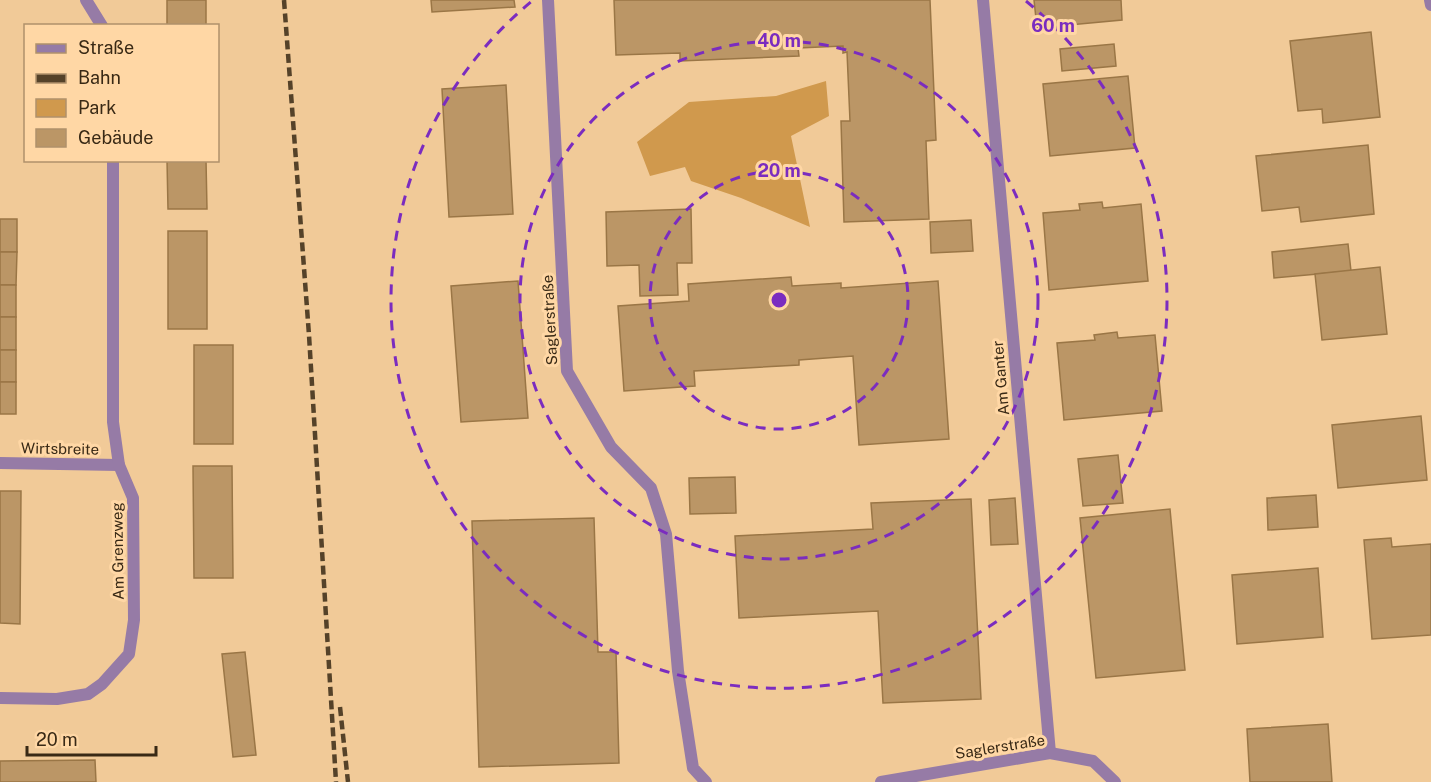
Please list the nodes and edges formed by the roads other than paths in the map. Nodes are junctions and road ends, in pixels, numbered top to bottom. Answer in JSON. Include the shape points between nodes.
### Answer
{"nodes":[{"id":1,"x":86,"y":0,"type":"edge"},
{"id":2,"x":548,"y":0,"type":"edge"},
{"id":3,"x":982,"y":0,"type":"edge"},
{"id":4,"x":101,"y":24,"type":"edge"},
{"id":5,"x":113,"y":162,"type":"edge"},
{"id":6,"x":0,"y":463,"type":"edge"},
{"id":7,"x":119,"y":465,"type":"junction"},
{"id":8,"x":0,"y":698,"type":"edge"},
{"id":9,"x":1050,"y":753,"type":"junction"},
{"id":10,"x":706,"y":782,"type":"edge"},
{"id":11,"x":881,"y":782,"type":"edge"},
{"id":12,"x":1115,"y":782,"type":"edge"}],
"edges":[{"from":1,"to":4,"type":"street"},
{"from":2,"to":10,"type":"street","name":"Saglerstraße","via":[[567,371],[611,447],[651,488],[659,511],[666,534],[678,671],[693,768]]},
{"from":3,"to":9,"type":"street","name":"Am Ganter"},
{"from":5,"to":7,"type":"street","name":"Am Grenzweg","via":[[113,422]]},
{"from":6,"to":7,"type":"street","name":"Wirtsbreite"},
{"from":7,"to":8,"type":"street","name":"Am Grenzweg","via":[[133,498],[134,620],[129,654],[88,694],[57,699]]},
{"from":9,"to":11,"type":"street","name":"Saglerstraße"},
{"from":9,"to":12,"type":"street","name":"Saglerstraße","via":[[1093,761]]}]}
